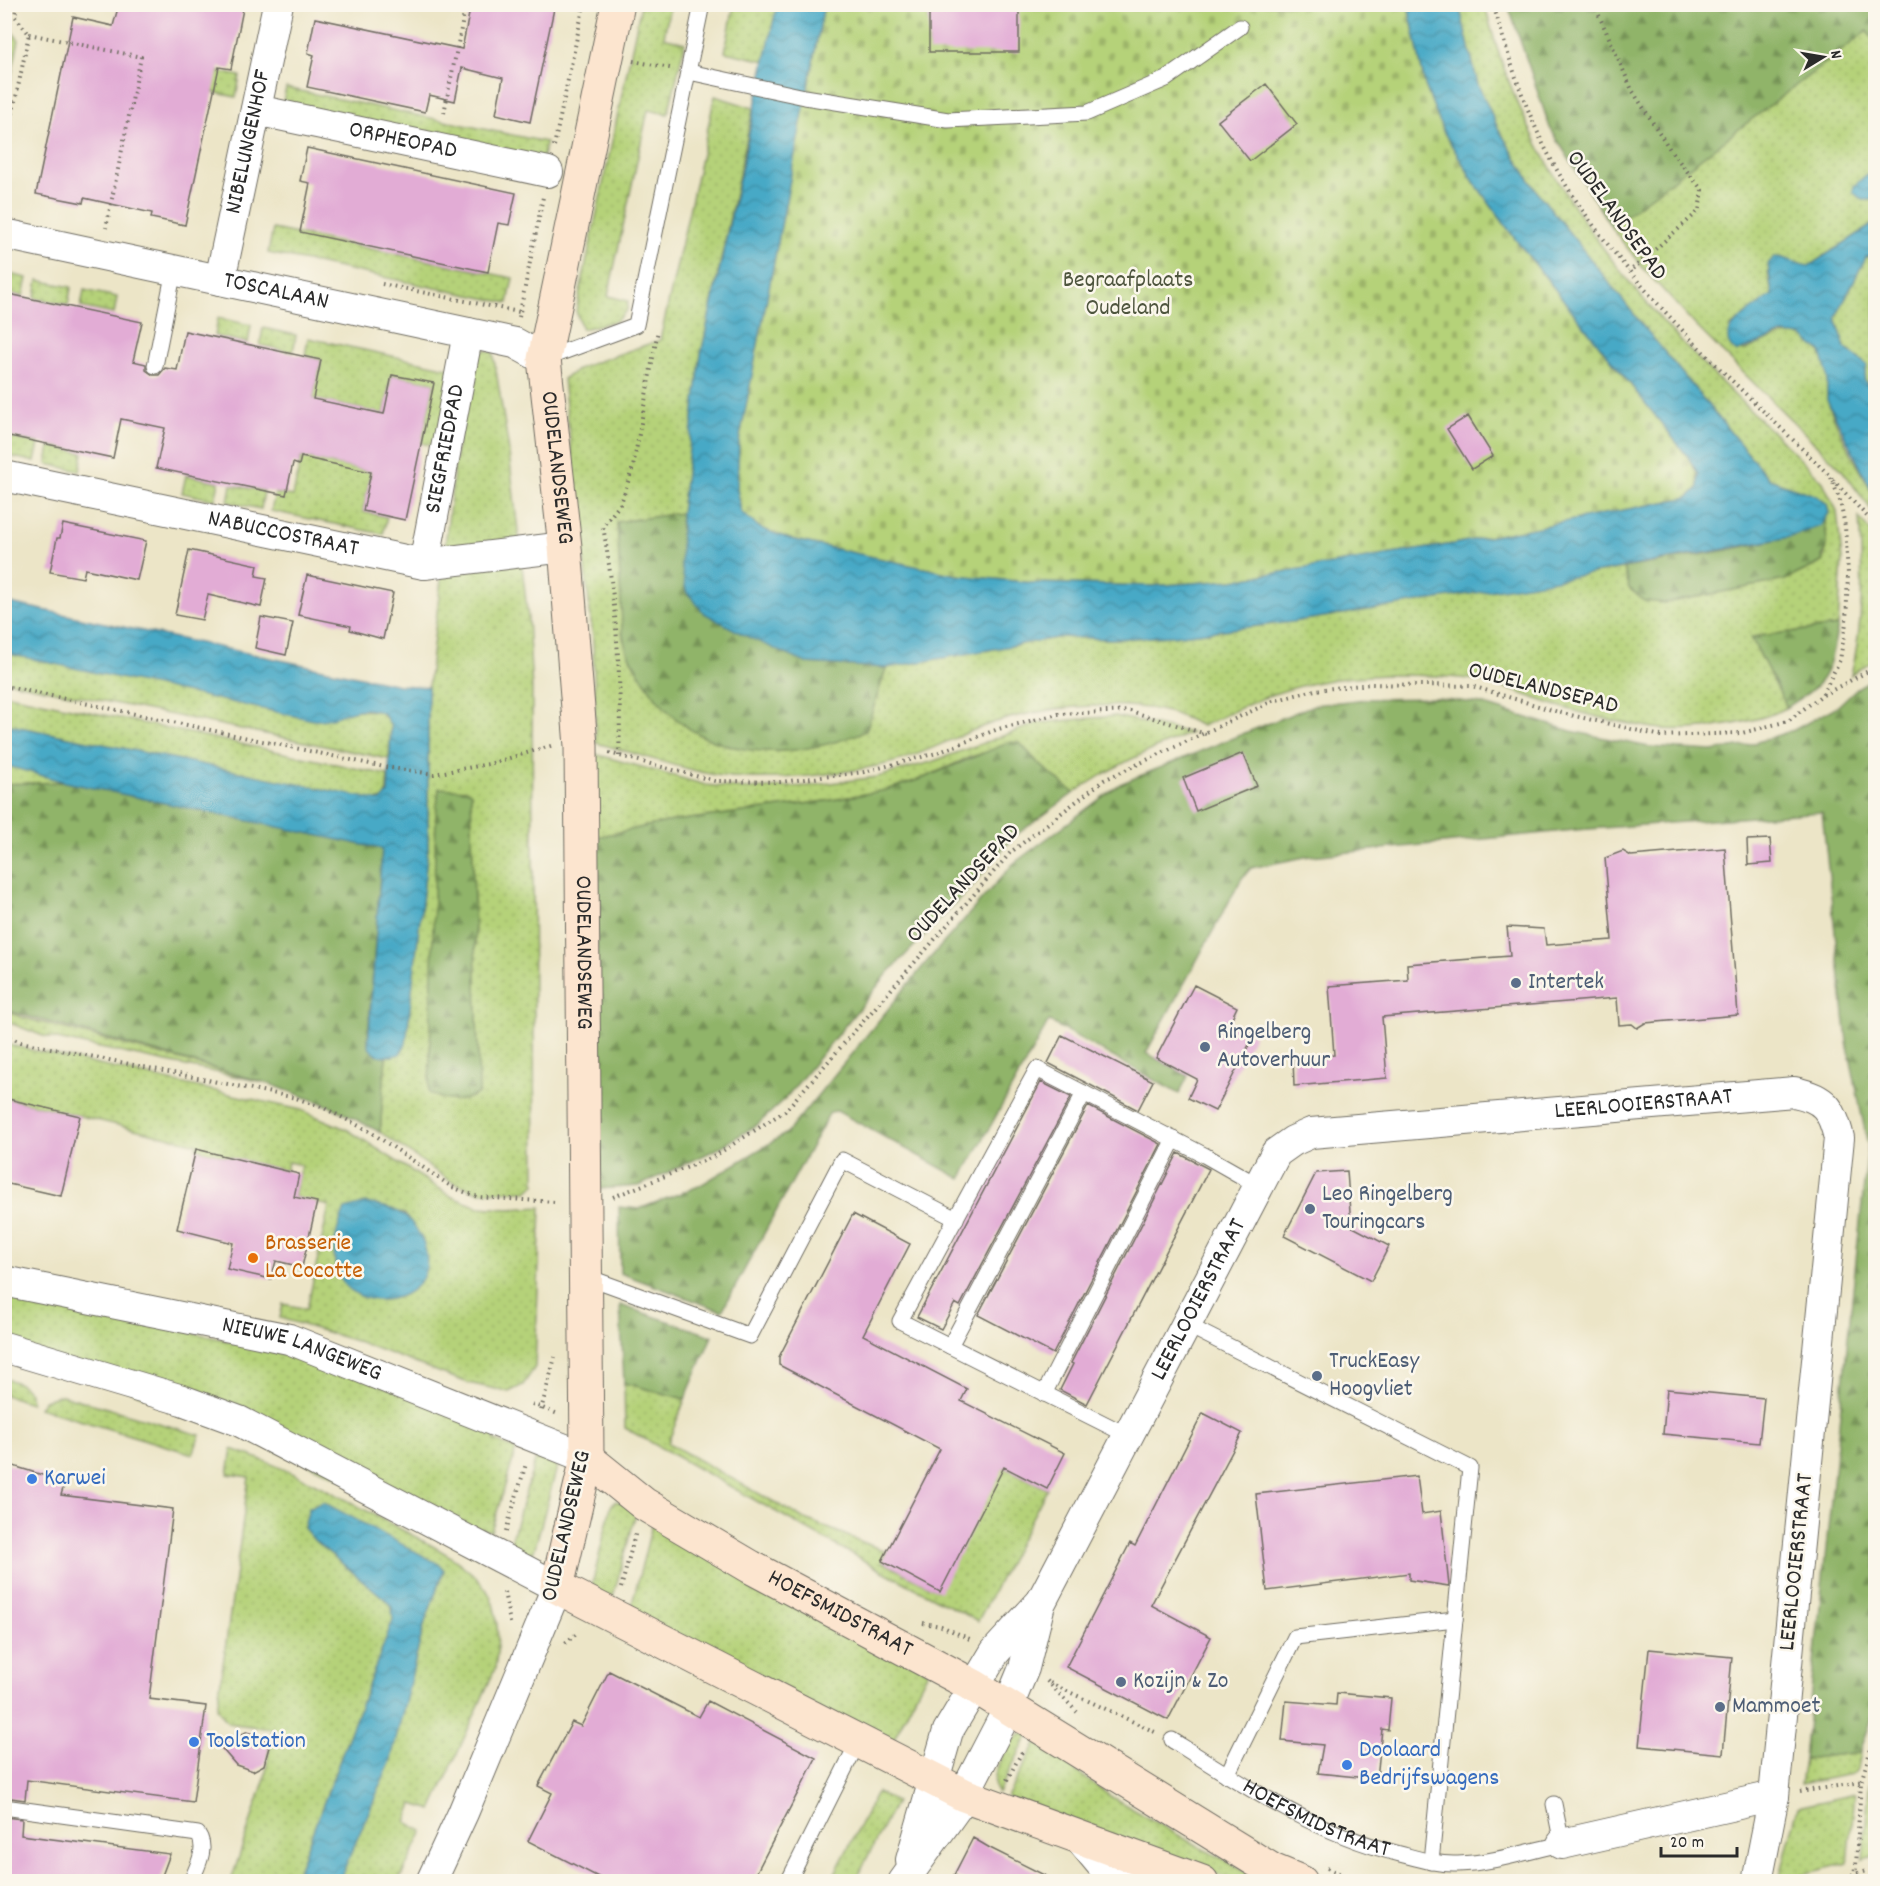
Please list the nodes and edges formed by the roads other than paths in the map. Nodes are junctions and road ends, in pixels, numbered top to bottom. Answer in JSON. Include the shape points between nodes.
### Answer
{"nodes":[{"id":1,"x":278,"y":4,"type":"edge"},
{"id":2,"x":618,"y":4,"type":"edge"},
{"id":3,"x":702,"y":4,"type":"edge"},
{"id":4,"x":1240,"y":27,"type":"dead end"},
{"id":5,"x":688,"y":72,"type":"junction"},
{"id":6,"x":256,"y":110,"type":"junction"},
{"id":7,"x":548,"y":172,"type":"dead end"},
{"id":8,"x":4,"y":234,"type":"edge"},
{"id":9,"x":174,"y":270,"type":"junction"},
{"id":10,"x":220,"y":280,"type":"junction"},
{"id":11,"x":468,"y":333,"type":"junction"},
{"id":12,"x":544,"y":359,"type":"junction"},
{"id":13,"x":155,"y":366,"type":"dead end"},
{"id":14,"x":4,"y":476,"type":"edge"},
{"id":15,"x":565,"y":547,"type":"junction"},
{"id":16,"x":424,"y":564,"type":"junction"},
{"id":17,"x":1084,"y":1093,"type":"junction"},
{"id":18,"x":1174,"y":1139,"type":"junction"},
{"id":19,"x":1257,"y":1185,"type":"junction"},
{"id":20,"x":956,"y":1219,"type":"junction"},
{"id":21,"x":585,"y":1276,"type":"junction"},
{"id":22,"x":4,"y":1281,"type":"edge"},
{"id":23,"x":1185,"y":1324,"type":"junction"},
{"id":24,"x":950,"y":1346,"type":"junction"},
{"id":25,"x":4,"y":1347,"type":"edge"},
{"id":26,"x":1044,"y":1394,"type":"junction"},
{"id":27,"x":1129,"y":1436,"type":"junction"},
{"id":28,"x":587,"y":1458,"type":"junction"},
{"id":29,"x":557,"y":1587,"type":"junction"},
{"id":30,"x":1040,"y":1604,"type":"junction"},
{"id":31,"x":1455,"y":1619,"type":"junction"},
{"id":32,"x":974,"y":1686,"type":"junction"},
{"id":33,"x":1009,"y":1707,"type":"junction"},
{"id":34,"x":1172,"y":1740,"type":"road end"},
{"id":35,"x":858,"y":1742,"type":"junction"},
{"id":36,"x":1227,"y":1775,"type":"junction"},
{"id":37,"x":932,"y":1780,"type":"junction"},
{"id":38,"x":1774,"y":1796,"type":"junction"},
{"id":39,"x":979,"y":1801,"type":"junction"},
{"id":40,"x":1554,"y":1804,"type":"dead end"},
{"id":41,"x":4,"y":1807,"type":"edge"},
{"id":42,"x":1080,"y":1839,"type":"junction"},
{"id":43,"x":1562,"y":1844,"type":"junction"},
{"id":44,"x":1431,"y":1862,"type":"junction"},
{"id":45,"x":1286,"y":1876,"type":"edge"},
{"id":46,"x":910,"y":1879,"type":"edge"},
{"id":47,"x":191,"y":1881,"type":"edge"},
{"id":48,"x":431,"y":1881,"type":"edge"},
{"id":49,"x":788,"y":1881,"type":"edge"},
{"id":50,"x":1129,"y":1881,"type":"edge"},
{"id":51,"x":1202,"y":1881,"type":"edge"},
{"id":52,"x":1757,"y":1881,"type":"edge"}],
"edges":[{"from":1,"to":6,"type":"street","name":"NIBELUNGENHOF"},
{"from":2,"to":12,"type":"street","name":"OUDELANDSEWEG"},
{"from":3,"to":5,"type":"lane"},
{"from":4,"to":5,"type":"lane","via":[[1166,79],[1087,112],[948,120],[805,97]]},
{"from":5,"to":12,"type":"lane","via":[[636,325]]},
{"from":6,"to":7,"type":"street","name":"ORPHEOPAD"},
{"from":6,"to":10,"type":"street","name":"NIBELUNGENHOF"},
{"from":8,"to":9,"type":"street","name":"TOSCALAAN"},
{"from":9,"to":10,"type":"street","name":"TOSCALAAN"},
{"from":9,"to":13,"type":"lane"},
{"from":10,"to":11,"type":"street","name":"TOSCALAAN"},
{"from":11,"to":12,"type":"street","name":"TOSCALAAN","via":[[515,343]]},
{"from":11,"to":16,"type":"street","name":"SIEGFRIEDPAD"},
{"from":12,"to":15,"type":"street","name":"OUDELANDSEWEG"},
{"from":14,"to":16,"type":"street","name":"NABUCCOSTRAAT"},
{"from":15,"to":16,"type":"street","name":"NABUCCOSTRAAT"},
{"from":15,"to":21,"type":"street","name":"OUDELANDSEWEG","via":[[561,750],[577,1197]]},
{"from":17,"to":18,"type":"lane"},
{"from":17,"to":20,"type":"lane","via":[[1037,1069]]},
{"from":17,"to":24,"type":"lane"},
{"from":18,"to":19,"type":"lane"},
{"from":18,"to":26,"type":"lane"},
{"from":19,"to":23,"type":"street","name":"LEERLOOIERSTRAAT"},
{"from":19,"to":38,"type":"street","name":"LEERLOOIERSTRAAT","via":[[1276,1153],[1311,1133],[1794,1092],[1814,1096],[1829,1110],[1839,1138]]},
{"from":20,"to":21,"type":"lane","via":[[842,1160],[750,1336]]},
{"from":20,"to":24,"type":"lane","via":[[900,1321]]},
{"from":21,"to":28,"type":"street","name":"OUDELANDSEWEG"},
{"from":22,"to":28,"type":"street","name":"NIEUWE LANGEWEG","via":[[290,1339]]},
{"from":23,"to":27,"type":"street","name":"LEERLOOIERSTRAAT"},
{"from":23,"to":31,"type":"lane","via":[[1470,1468]]},
{"from":24,"to":26,"type":"lane"},
{"from":25,"to":29,"type":"street","via":[[239,1421]]},
{"from":26,"to":27,"type":"lane"},
{"from":27,"to":30,"type":"street","name":"LEERLOOIERSTRAAT"},
{"from":28,"to":29,"type":"street","name":"OUDELANDSEWEG"},
{"from":28,"to":32,"type":"street","name":"HOEFSMIDSTRAAT","via":[[644,1504],[751,1567]]},
{"from":29,"to":35,"type":"street"},
{"from":29,"to":48,"type":"street","name":"OUDELANDSEWEG"},
{"from":30,"to":32,"type":"street","name":"LEERLOOIERSTRAAT","via":[[995,1652]]},
{"from":30,"to":33,"type":"street","name":"LEERLOOIERSTRAAT","via":[[1024,1668]]},
{"from":31,"to":36,"type":"lane","via":[[1295,1637]]},
{"from":31,"to":44,"type":"lane"},
{"from":32,"to":33,"type":"street","name":"HOEFSMIDSTRAAT"},
{"from":32,"to":37,"type":"street","name":"LEERLOOIERSTRAAT","via":[[948,1731]]},
{"from":33,"to":39,"type":"street","name":"LEERLOOIERSTRAAT"},
{"from":33,"to":45,"type":"street","name":"HOEFSMIDSTRAAT"},
{"from":34,"to":36,"type":"lane","name":"HOEFSMIDSTRAAT"},
{"from":35,"to":37,"type":"street"},
{"from":35,"to":49,"type":"lane"},
{"from":36,"to":44,"type":"lane","name":"HOEFSMIDSTRAAT","via":[[1259,1796],[1324,1828],[1382,1850]]},
{"from":37,"to":39,"type":"street"},
{"from":37,"to":46,"type":"street","name":"LEERLOOIERSTRAAT"},
{"from":38,"to":43,"type":"street","name":"HOEFSMIDSTRAAT"},
{"from":38,"to":52,"type":"street","name":"LEERLOOIERSTRAAT"},
{"from":39,"to":42,"type":"street"},
{"from":39,"to":46,"type":"street","name":"LEERLOOIERSTRAAT","via":[[947,1823]]},
{"from":40,"to":43,"type":"lane"},
{"from":41,"to":47,"type":"lane","via":[[198,1833],[203,1842],[202,1854]]},
{"from":42,"to":50,"type":"street","via":[[1105,1869]]},
{"from":42,"to":51,"type":"street"},
{"from":43,"to":44,"type":"lane","name":"HOEFSMIDSTRAAT","via":[[1482,1862]]}]}
